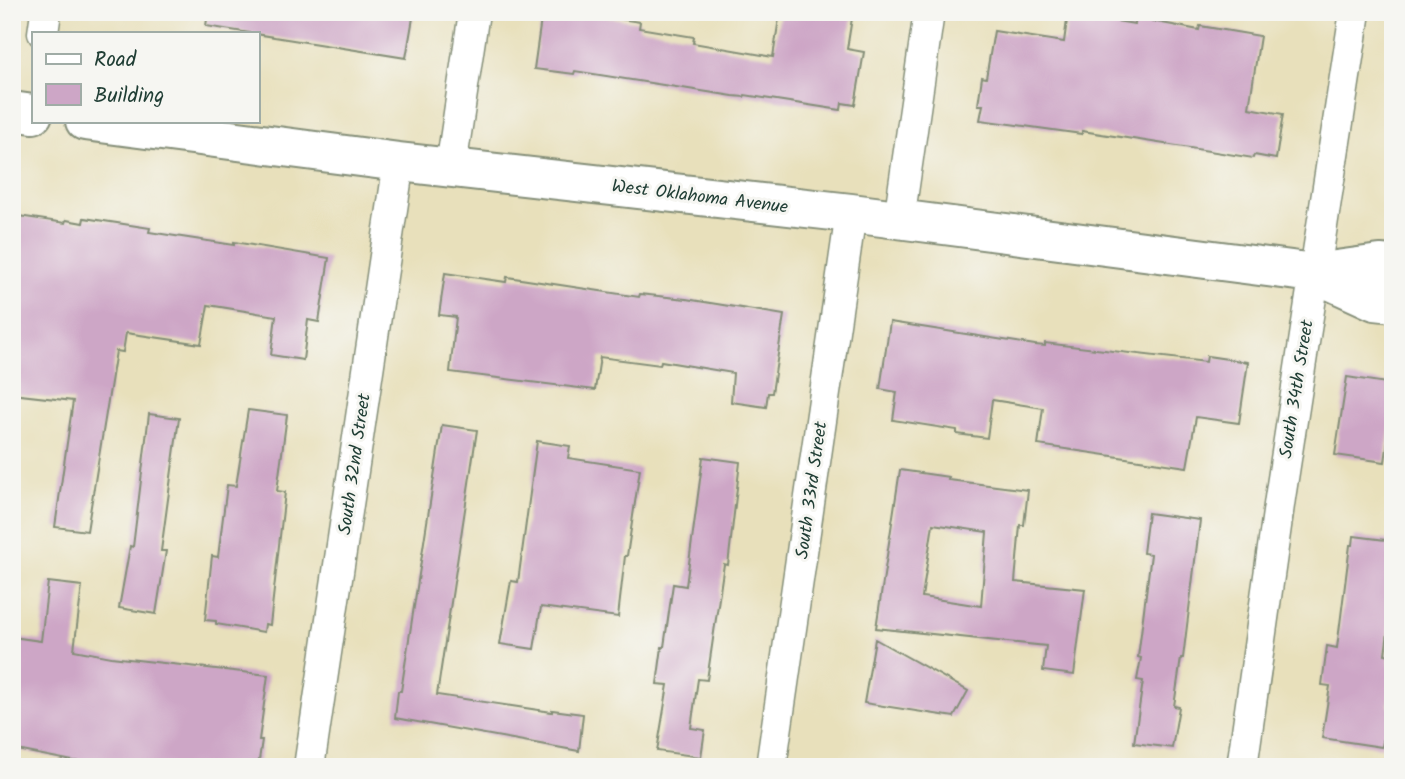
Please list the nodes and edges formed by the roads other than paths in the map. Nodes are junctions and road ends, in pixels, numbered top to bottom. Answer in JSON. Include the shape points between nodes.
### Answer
{"nodes":[{"id":1,"x":46,"y":12,"type":"edge"},
{"id":2,"x":474,"y":12,"type":"edge"},
{"id":3,"x":929,"y":12,"type":"edge"},
{"id":4,"x":1355,"y":12,"type":"edge"},
{"id":5,"x":43,"y":32,"type":"edge"},
{"id":6,"x":93,"y":122,"type":"edge"},
{"id":7,"x":399,"y":162,"type":"junction"},
{"id":8,"x":451,"y":167,"type":"junction"},
{"id":9,"x":851,"y":213,"type":"junction"},
{"id":10,"x":900,"y":220,"type":"junction"},
{"id":11,"x":1393,"y":265,"type":"edge"},
{"id":12,"x":1314,"y":273,"type":"junction"},
{"id":13,"x":1393,"y":303,"type":"edge"},
{"id":14,"x":309,"y":767,"type":"edge"},
{"id":15,"x":771,"y":767,"type":"edge"},
{"id":16,"x":1241,"y":767,"type":"edge"}],
"edges":[{"from":1,"to":5,"type":"street"},
{"from":2,"to":8,"type":"street"},
{"from":3,"to":10,"type":"street"},
{"from":4,"to":12,"type":"street","name":"South 34th Street"},
{"from":6,"to":7,"type":"main road","name":"West Oklahoma Avenue"},
{"from":7,"to":8,"type":"main road","name":"West Oklahoma Avenue"},
{"from":7,"to":14,"type":"street","name":"South 32nd Street"},
{"from":8,"to":9,"type":"main road","name":"West Oklahoma Avenue"},
{"from":9,"to":10,"type":"main road","name":"West Oklahoma Avenue"},
{"from":9,"to":15,"type":"street","name":"South 33rd Street"},
{"from":10,"to":12,"type":"main road","name":"West Oklahoma Avenue"},
{"from":11,"to":12,"type":"main road","name":"West Oklahoma Avenue"},
{"from":12,"to":13,"type":"main road","name":"West Oklahoma Avenue","via":[[1375,301]]},
{"from":12,"to":16,"type":"street","name":"South 34th Street"}]}
